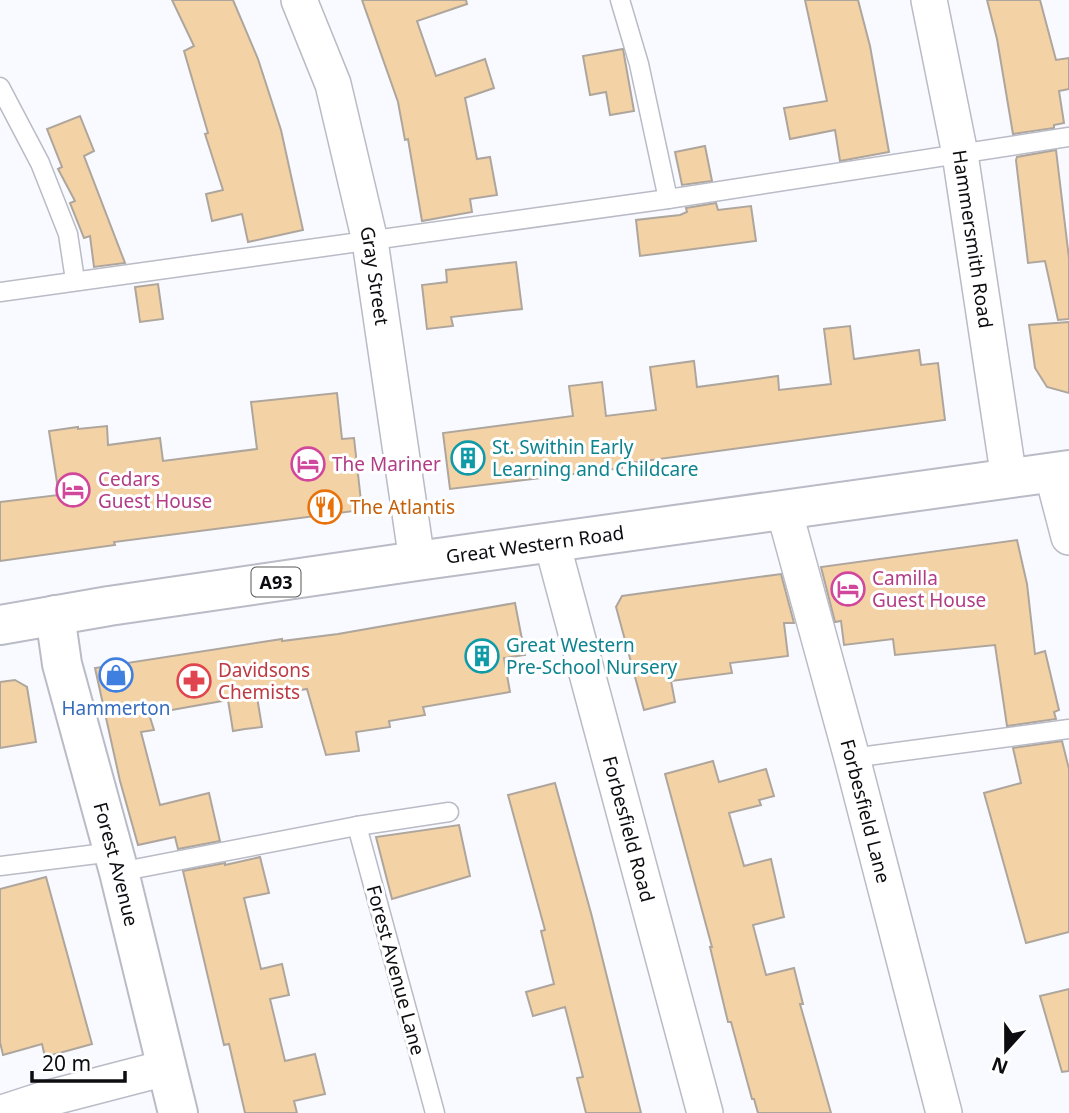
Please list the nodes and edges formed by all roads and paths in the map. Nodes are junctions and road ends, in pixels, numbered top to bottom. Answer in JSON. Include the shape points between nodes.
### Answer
{"nodes":[{"id":1,"x":299,"y":0,"type":"edge"},
{"id":2,"x":620,"y":0,"type":"edge"},
{"id":3,"x":929,"y":0,"type":"edge"},
{"id":4,"x":0,"y":88,"type":"edge"},
{"id":5,"x":1069,"y":137,"type":"edge"},
{"id":6,"x":960,"y":154,"type":"junction"},
{"id":7,"x":668,"y":199,"type":"junction"},
{"id":8,"x":370,"y":241,"type":"junction"},
{"id":9,"x":75,"y":281,"type":"junction"},
{"id":10,"x":0,"y":292,"type":"edge"},
{"id":11,"x":1060,"y":471,"type":"edge"},
{"id":12,"x":1009,"y":479,"type":"junction"},
{"id":13,"x":784,"y":510,"type":"junction"},
{"id":14,"x":1069,"y":537,"type":"edge"},
{"id":15,"x":552,"y":543,"type":"junction"},
{"id":16,"x":417,"y":561,"type":"junction"},
{"id":17,"x":55,"y":615,"type":"junction"},
{"id":18,"x":0,"y":625,"type":"edge"},
{"id":19,"x":1069,"y":729,"type":"edge"},
{"id":20,"x":852,"y":758,"type":"junction"},
{"id":21,"x":449,"y":813,"type":"dead end"},
{"id":22,"x":357,"y":826,"type":"junction"},
{"id":23,"x":116,"y":862,"type":"junction"},
{"id":24,"x":0,"y":866,"type":"edge"},
{"id":25,"x":165,"y":1068,"type":"junction"},
{"id":26,"x":2,"y":1113,"type":"edge"},
{"id":27,"x":178,"y":1113,"type":"edge"},
{"id":28,"x":435,"y":1113,"type":"edge"},
{"id":29,"x":705,"y":1113,"type":"edge"},
{"id":30,"x":944,"y":1113,"type":"edge"}],
"edges":[{"from":1,"to":8,"type":"street","name":"Gray Street","via":[[333,84]]},
{"from":2,"to":7,"type":"lane"},
{"from":3,"to":6,"type":"street","name":"Hammersmith Road"},
{"from":4,"to":9,"type":"lane","via":[[40,163],[68,234]]},
{"from":5,"to":6,"type":"lane"},
{"from":6,"to":7,"type":"lane"},
{"from":6,"to":12,"type":"street","name":"Hammersmith Road"},
{"from":7,"to":8,"type":"lane"},
{"from":8,"to":9,"type":"lane"},
{"from":8,"to":16,"type":"street","name":"Gray Street"},
{"from":9,"to":10,"type":"lane"},
{"from":11,"to":12,"type":"main road","name":"Great Western Road","number":"A93"},
{"from":11,"to":14,"type":"street"},
{"from":12,"to":13,"type":"main road","name":"Great Western Road","number":"A93"},
{"from":13,"to":15,"type":"main road","name":"Great Western Road","number":"A93"},
{"from":13,"to":20,"type":"street","name":"Forbesfield Lane"},
{"from":15,"to":16,"type":"main road","name":"Great Western Road","number":"A93"},
{"from":15,"to":29,"type":"street","name":"Forbesfield Road"},
{"from":16,"to":17,"type":"main road","name":"Great Western Road","number":"A93"},
{"from":17,"to":18,"type":"main road","name":"Great Western Road","number":"A93"},
{"from":17,"to":23,"type":"main road","name":"Forest Avenue","via":[[62,664]]},
{"from":19,"to":20,"type":"lane"},
{"from":20,"to":30,"type":"street","name":"Forbesfield Lane"},
{"from":21,"to":22,"type":"lane"},
{"from":22,"to":23,"type":"lane"},
{"from":22,"to":28,"type":"lane","name":"Forest Avenue Lane"},
{"from":23,"to":24,"type":"lane"},
{"from":23,"to":25,"type":"main road","name":"Forest Avenue"},
{"from":25,"to":26,"type":"street"},
{"from":25,"to":27,"type":"main road","name":"Forest Avenue"}]}
